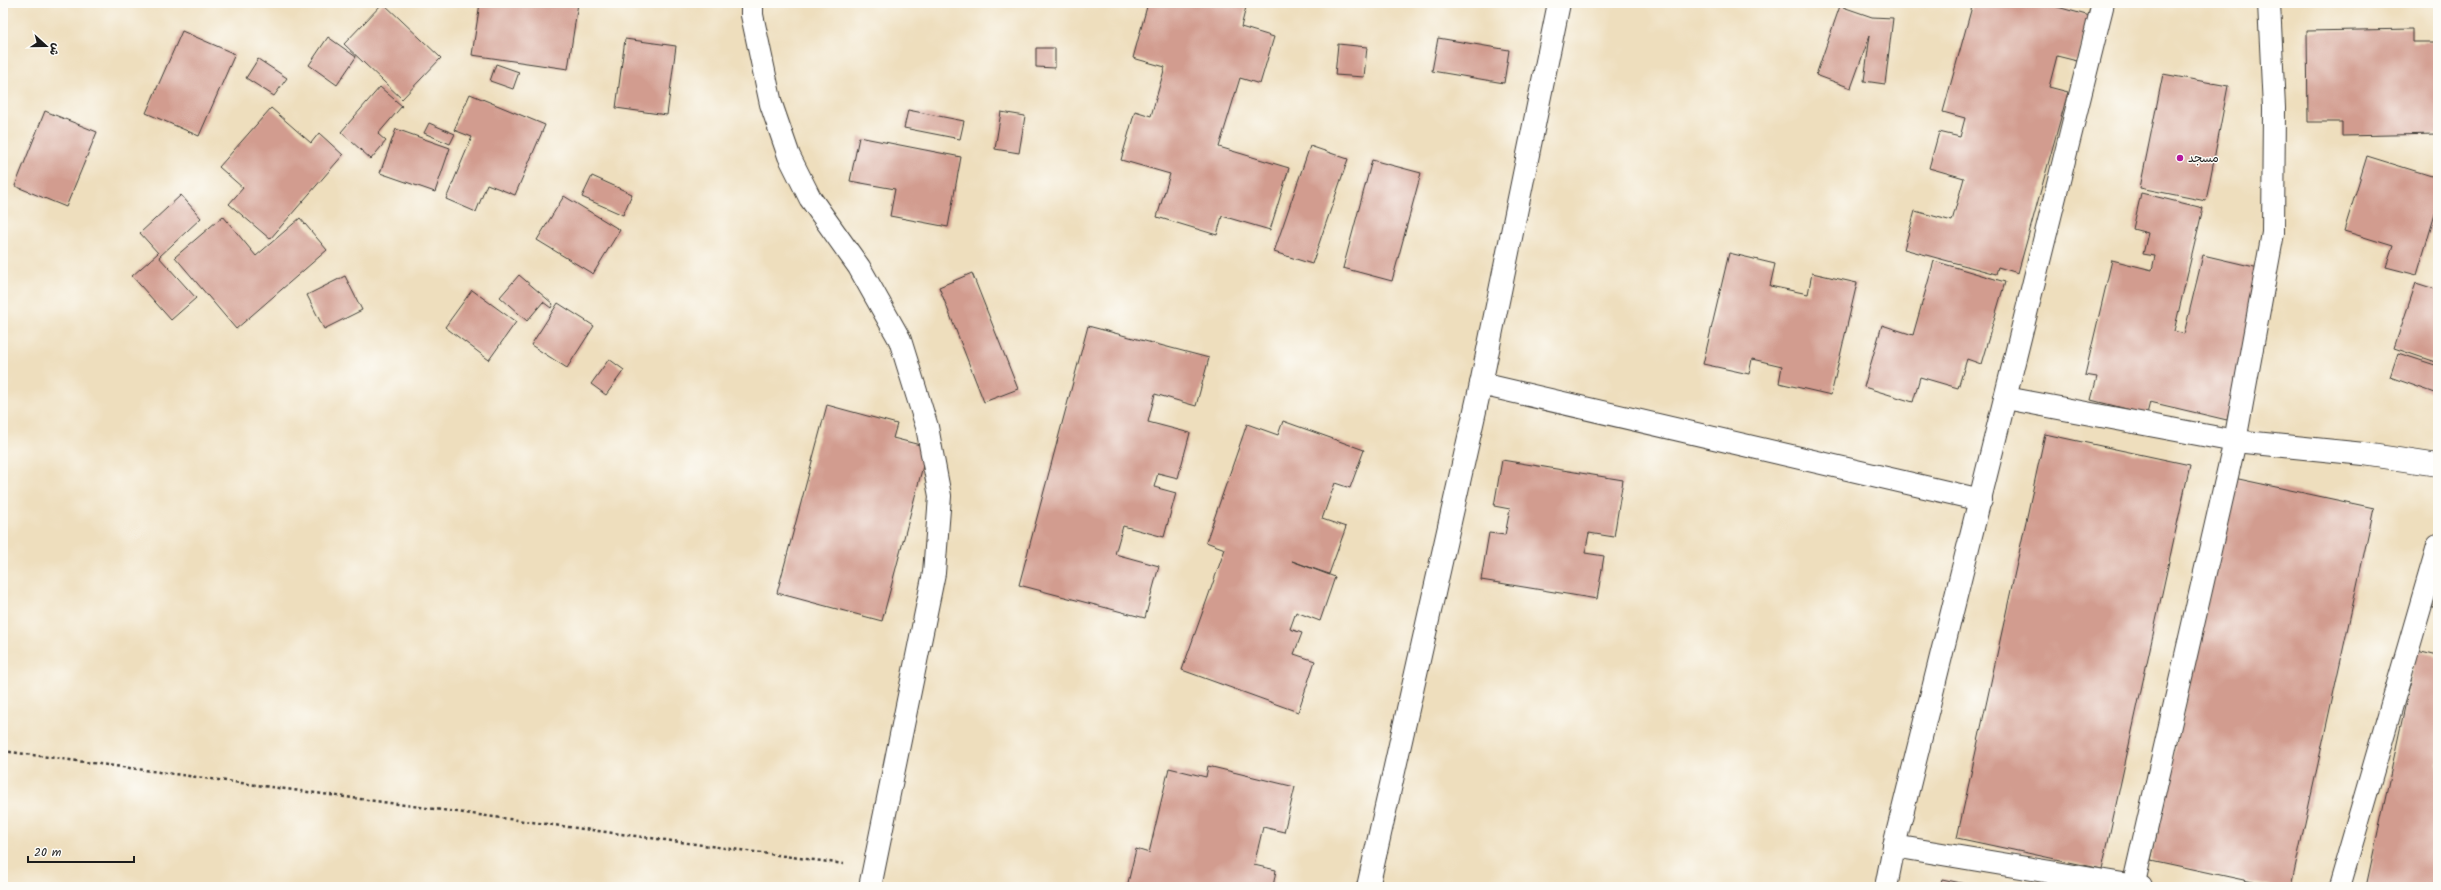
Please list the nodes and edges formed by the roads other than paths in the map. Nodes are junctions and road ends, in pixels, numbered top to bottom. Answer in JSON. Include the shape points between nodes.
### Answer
{"nodes":[{"id":1,"x":752,"y":3,"type":"edge"},
{"id":2,"x":1559,"y":3,"type":"edge"},
{"id":3,"x":2103,"y":3,"type":"edge"},
{"id":4,"x":2269,"y":3,"type":"edge"},
{"id":5,"x":1481,"y":384,"type":"junction"},
{"id":6,"x":2006,"y":398,"type":"junction"},
{"id":7,"x":2235,"y":441,"type":"junction"},
{"id":8,"x":2438,"y":465,"type":"edge"},
{"id":9,"x":1981,"y":500,"type":"junction"},
{"id":10,"x":2438,"y":546,"type":"edge"},
{"id":11,"x":1894,"y":846,"type":"junction"},
{"id":12,"x":872,"y":877,"type":"edge"},
{"id":13,"x":1368,"y":887,"type":"edge"},
{"id":14,"x":1886,"y":887,"type":"edge"},
{"id":15,"x":2136,"y":887,"type":"edge"},
{"id":16,"x":2339,"y":887,"type":"edge"}],
"edges":[{"from":1,"to":12,"type":"street","via":[[752,15],[771,104],[789,156],[810,198],[859,267],[900,340],[926,427],[940,496],[934,573]]},
{"from":2,"to":5,"type":"street"},
{"from":3,"to":6,"type":"street"},
{"from":4,"to":7,"type":"street","via":[[2274,108],[2273,232]]},
{"from":5,"to":9,"type":"street"},
{"from":5,"to":13,"type":"street"},
{"from":6,"to":7,"type":"street"},
{"from":6,"to":9,"type":"street"},
{"from":7,"to":8,"type":"street","via":[[2364,454]]},
{"from":7,"to":15,"type":"street"},
{"from":9,"to":11,"type":"street"},
{"from":10,"to":16,"type":"street"},
{"from":11,"to":14,"type":"street"},
{"from":11,"to":15,"type":"street"}]}
